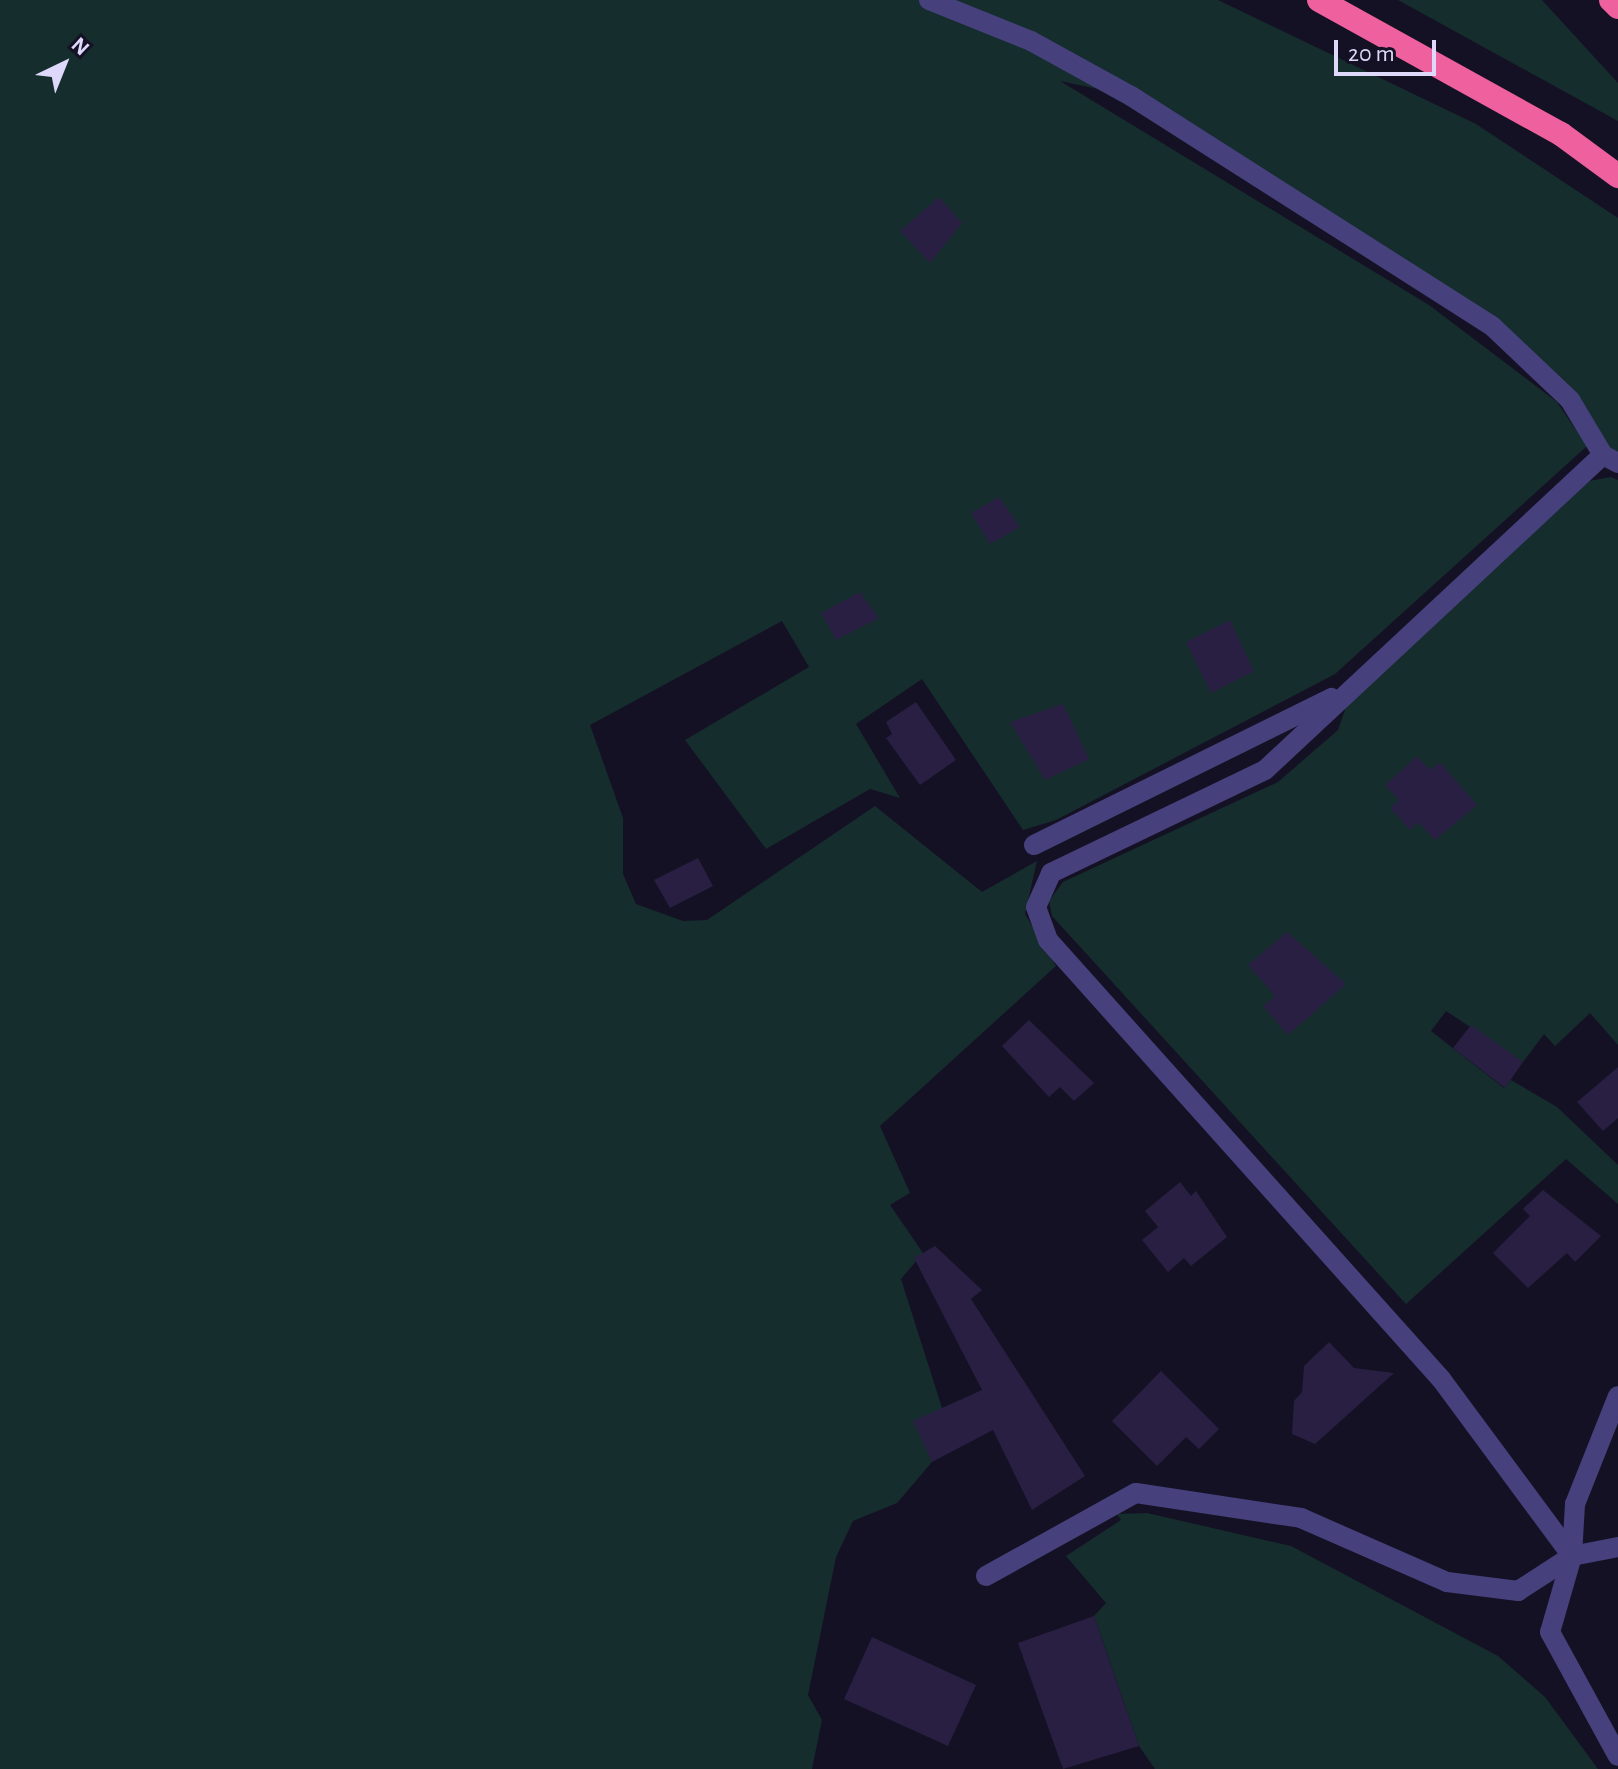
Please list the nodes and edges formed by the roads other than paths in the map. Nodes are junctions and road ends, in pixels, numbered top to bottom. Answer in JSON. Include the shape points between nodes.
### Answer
{"nodes":[{"id":1,"x":929,"y":0,"type":"edge"},
{"id":2,"x":1319,"y":0,"type":"edge"},
{"id":3,"x":1611,"y":0,"type":"edge"},
{"id":4,"x":1618,"y":7,"type":"edge"},
{"id":5,"x":1618,"y":176,"type":"edge"},
{"id":6,"x":1610,"y":459,"type":"edge"},
{"id":7,"x":1349,"y":689,"type":"junction"},
{"id":8,"x":1034,"y":845,"type":"dead end"},
{"id":9,"x":1618,"y":1396,"type":"edge"},
{"id":10,"x":1618,"y":1547,"type":"edge"},
{"id":11,"x":1572,"y":1556,"type":"junction"},
{"id":12,"x":986,"y":1576,"type":"dead end"},
{"id":13,"x":1618,"y":1756,"type":"edge"}],
"edges":[{"from":1,"to":6,"type":"street","via":[[1031,41],[1131,96],[1492,326],[1570,400]]},
{"from":2,"to":5,"type":"highway","via":[[1561,134]]},
{"from":3,"to":4,"type":"highway"},
{"from":6,"to":7,"type":"street"},
{"from":7,"to":8,"type":"street"},
{"from":7,"to":11,"type":"street","via":[[1265,770],[1051,873],[1036,907],[1048,940],[1441,1379]]},
{"from":9,"to":11,"type":"street","via":[[1575,1504]]},
{"from":10,"to":11,"type":"street"},
{"from":11,"to":12,"type":"street","via":[[1518,1591],[1447,1582],[1301,1518],[1136,1493]]},
{"from":11,"to":13,"type":"street","via":[[1550,1632]]}]}
